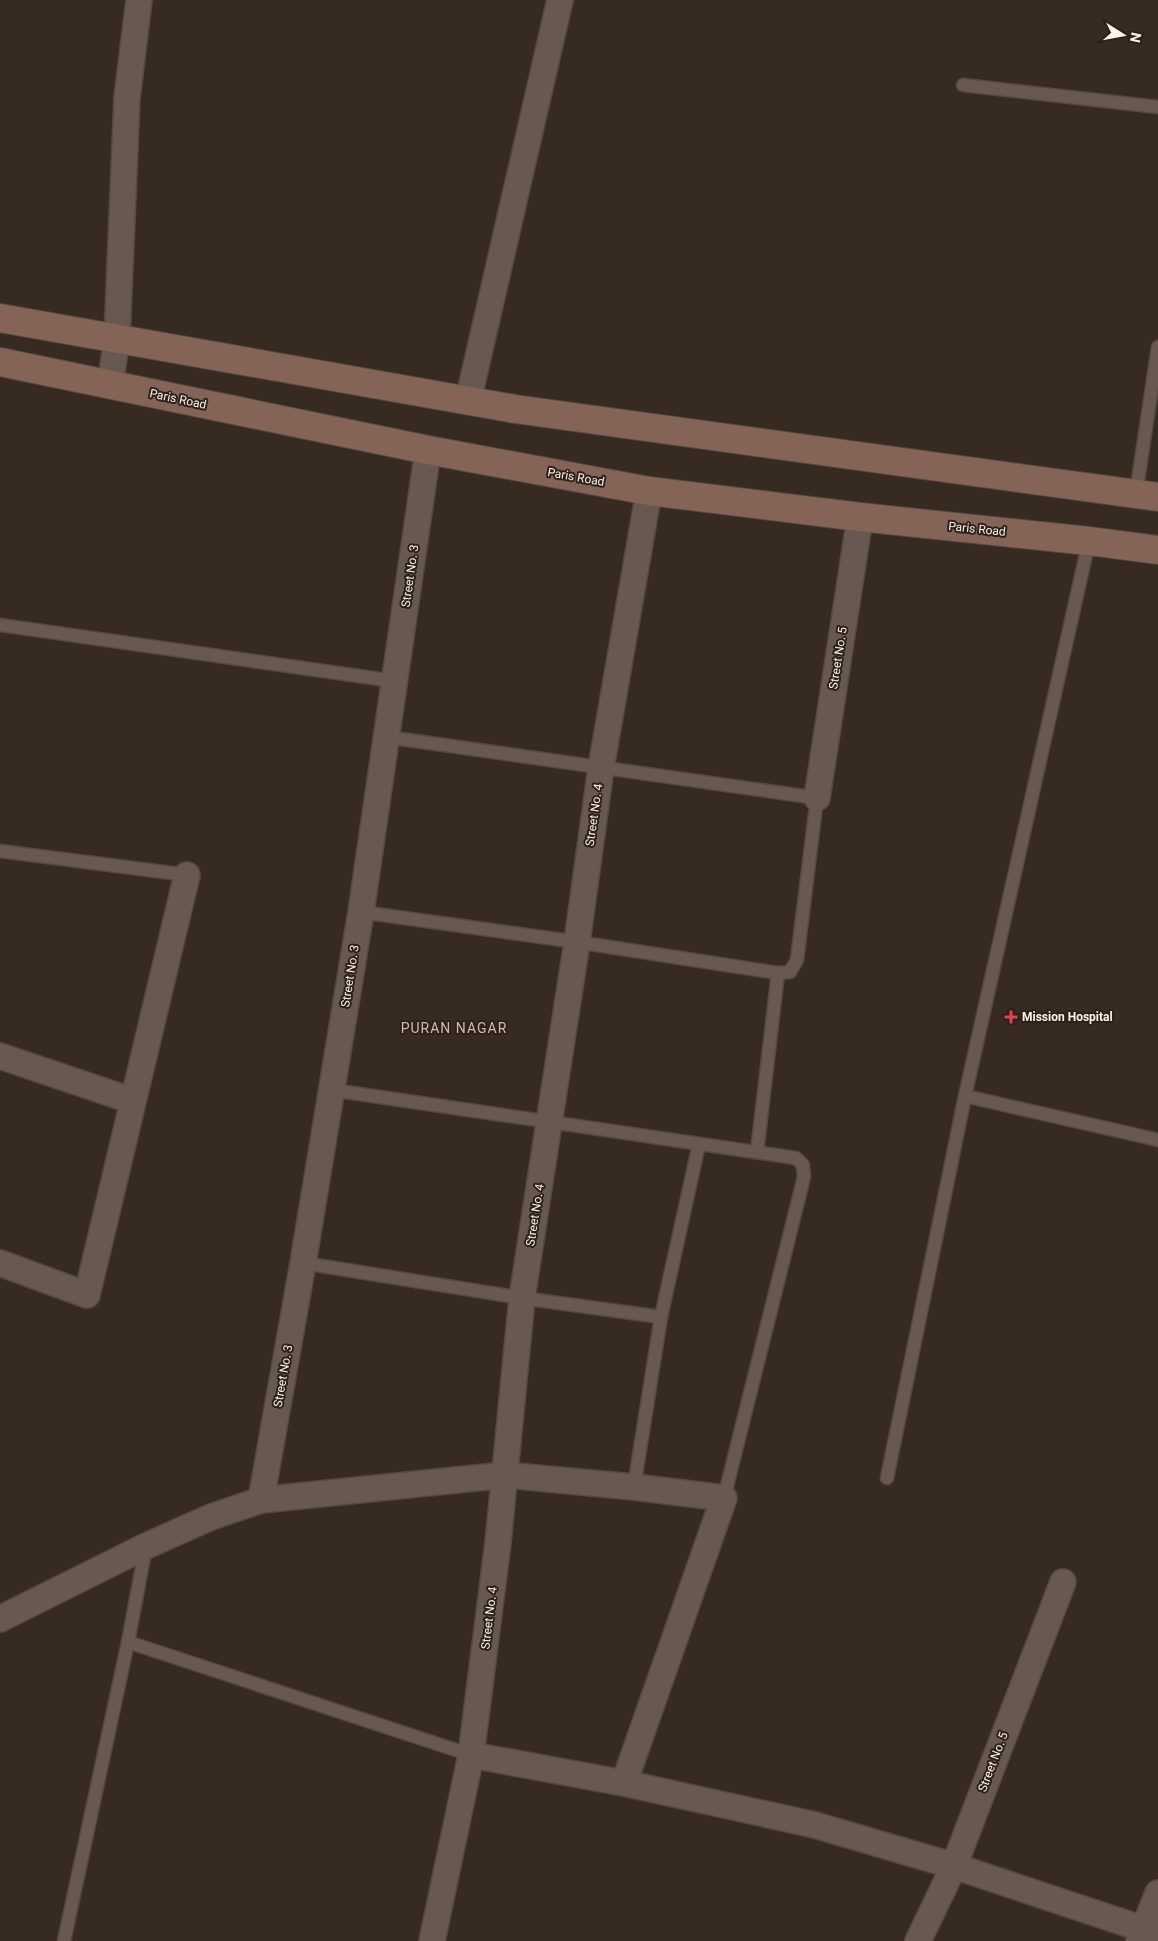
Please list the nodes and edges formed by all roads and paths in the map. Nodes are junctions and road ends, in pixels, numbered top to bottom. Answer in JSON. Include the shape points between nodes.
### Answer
{"nodes":[{"id":1,"x":139,"y":0,"type":"edge"},
{"id":2,"x":560,"y":0,"type":"edge"},
{"id":3,"x":963,"y":85,"type":"dead end"},
{"id":4,"x":1158,"y":107,"type":"edge"},
{"id":5,"x":0,"y":318,"type":"edge"},
{"id":6,"x":117,"y":339,"type":"junction"},
{"id":7,"x":1158,"y":347,"type":"edge"},
{"id":8,"x":0,"y":362,"type":"edge"},
{"id":9,"x":110,"y":385,"type":"junction"},
{"id":10,"x":468,"y":401,"type":"junction"},
{"id":11,"x":428,"y":450,"type":"junction"},
{"id":12,"x":649,"y":491,"type":"junction"},
{"id":13,"x":1147,"y":496,"type":"edge"},
{"id":14,"x":860,"y":517,"type":"junction"},
{"id":15,"x":1089,"y":541,"type":"junction"},
{"id":16,"x":1158,"y":550,"type":"edge"},
{"id":17,"x":0,"y":625,"type":"edge"},
{"id":18,"x":394,"y":681,"type":"junction"},
{"id":19,"x":387,"y":737,"type":"junction"},
{"id":20,"x":600,"y":768,"type":"junction"},
{"id":21,"x":817,"y":798,"type":"junction"},
{"id":22,"x":0,"y":851,"type":"edge"},
{"id":23,"x":187,"y":875,"type":"joint"},
{"id":24,"x":361,"y":912,"type":"junction"},
{"id":25,"x":577,"y":942,"type":"junction"},
{"id":26,"x":778,"y":974,"type":"junction"},
{"id":27,"x":0,"y":1056,"type":"edge"},
{"id":28,"x":332,"y":1090,"type":"junction"},
{"id":29,"x":965,"y":1096,"type":"junction"},
{"id":30,"x":132,"y":1101,"type":"junction"},
{"id":31,"x":550,"y":1122,"type":"junction"},
{"id":32,"x":1158,"y":1140,"type":"edge"},
{"id":33,"x":700,"y":1144,"type":"junction"},
{"id":34,"x":757,"y":1152,"type":"junction"},
{"id":35,"x":0,"y":1263,"type":"edge"},
{"id":36,"x":303,"y":1264,"type":"junction"},
{"id":37,"x":522,"y":1298,"type":"junction"},
{"id":38,"x":661,"y":1317,"type":"junction"},
{"id":39,"x":505,"y":1475,"type":"junction"},
{"id":40,"x":887,"y":1478,"type":"dead end"},
{"id":41,"x":634,"y":1487,"type":"junction"},
{"id":42,"x":724,"y":1498,"type":"junction"},
{"id":43,"x":261,"y":1500,"type":"junction"},
{"id":44,"x":146,"y":1546,"type":"junction"},
{"id":45,"x":1063,"y":1582,"type":"dead end"},
{"id":46,"x":0,"y":1619,"type":"edge"},
{"id":47,"x":128,"y":1642,"type":"junction"},
{"id":48,"x":471,"y":1755,"type":"junction"},
{"id":49,"x":624,"y":1783,"type":"junction"},
{"id":50,"x":954,"y":1866,"type":"junction"},
{"id":51,"x":1158,"y":1893,"type":"edge"},
{"id":52,"x":1146,"y":1935,"type":"edge"},
{"id":53,"x":64,"y":1941,"type":"edge"},
{"id":54,"x":432,"y":1941,"type":"edge"},
{"id":55,"x":918,"y":1941,"type":"edge"}],
"edges":[{"from":1,"to":6,"type":"street","via":[[127,98]]},
{"from":2,"to":10,"type":"street"},
{"from":3,"to":4,"type":"lane"},
{"from":5,"to":6,"type":"main road"},
{"from":6,"to":9,"type":"street"},
{"from":6,"to":10,"type":"main road"},
{"from":7,"to":13,"type":"lane"},
{"from":8,"to":9,"type":"main road","name":"Paris Road"},
{"from":9,"to":11,"type":"main road","name":"Paris Road"},
{"from":10,"to":13,"type":"main road"},
{"from":11,"to":12,"type":"main road","name":"Paris Road"},
{"from":11,"to":18,"type":"street","name":"Street No. 3"},
{"from":12,"to":14,"type":"main road","name":"Paris Road"},
{"from":12,"to":20,"type":"street","name":"Street No. 4"},
{"from":14,"to":15,"type":"main road","name":"Paris Road"},
{"from":14,"to":21,"type":"street","name":"Street No. 5"},
{"from":15,"to":16,"type":"main road","name":"Paris Road"},
{"from":15,"to":29,"type":"lane"},
{"from":17,"to":18,"type":"lane"},
{"from":18,"to":19,"type":"street","name":"Street No. 3"},
{"from":19,"to":20,"type":"lane"},
{"from":19,"to":24,"type":"street","name":"Street No. 3"},
{"from":20,"to":21,"type":"lane"},
{"from":20,"to":25,"type":"street","name":"Street No. 4"},
{"from":21,"to":26,"type":"lane","via":[[797,960],[790,972]]},
{"from":22,"to":23,"type":"lane"},
{"from":23,"to":30,"type":"street"},
{"from":24,"to":25,"type":"lane"},
{"from":24,"to":28,"type":"street","name":"Street No. 3"},
{"from":25,"to":26,"type":"lane"},
{"from":25,"to":31,"type":"street","name":"Street No. 4"},
{"from":26,"to":34,"type":"lane"},
{"from":27,"to":30,"type":"street"},
{"from":28,"to":31,"type":"lane"},
{"from":28,"to":36,"type":"street","name":"Street No. 3"},
{"from":29,"to":32,"type":"lane"},
{"from":29,"to":40,"type":"lane"},
{"from":30,"to":35,"type":"street","via":[[87,1295]]},
{"from":31,"to":33,"type":"lane"},
{"from":31,"to":37,"type":"street","name":"Street No. 4"},
{"from":33,"to":34,"type":"lane"},
{"from":33,"to":38,"type":"lane"},
{"from":34,"to":42,"type":"lane","via":[[796,1158],[803,1165],[804,1177]]},
{"from":36,"to":37,"type":"lane"},
{"from":36,"to":43,"type":"street","name":"Street No. 3"},
{"from":37,"to":38,"type":"lane"},
{"from":37,"to":39,"type":"street","name":"Street No. 4"},
{"from":38,"to":41,"type":"lane"},
{"from":39,"to":41,"type":"street"},
{"from":39,"to":43,"type":"street"},
{"from":39,"to":48,"type":"street","name":"Street No. 4"},
{"from":41,"to":42,"type":"street"},
{"from":42,"to":49,"type":"street"},
{"from":43,"to":44,"type":"street","via":[[211,1517]]},
{"from":44,"to":46,"type":"street"},
{"from":44,"to":47,"type":"lane"},
{"from":45,"to":50,"type":"street","name":"Street No. 5"},
{"from":47,"to":48,"type":"lane"},
{"from":47,"to":53,"type":"lane"},
{"from":48,"to":49,"type":"street"},
{"from":48,"to":54,"type":"street","name":"Street No. 4"},
{"from":49,"to":50,"type":"street","via":[[815,1825]]},
{"from":50,"to":52,"type":"street"},
{"from":50,"to":55,"type":"street","name":"Street No. 5"},
{"from":51,"to":52,"type":"street"}]}
